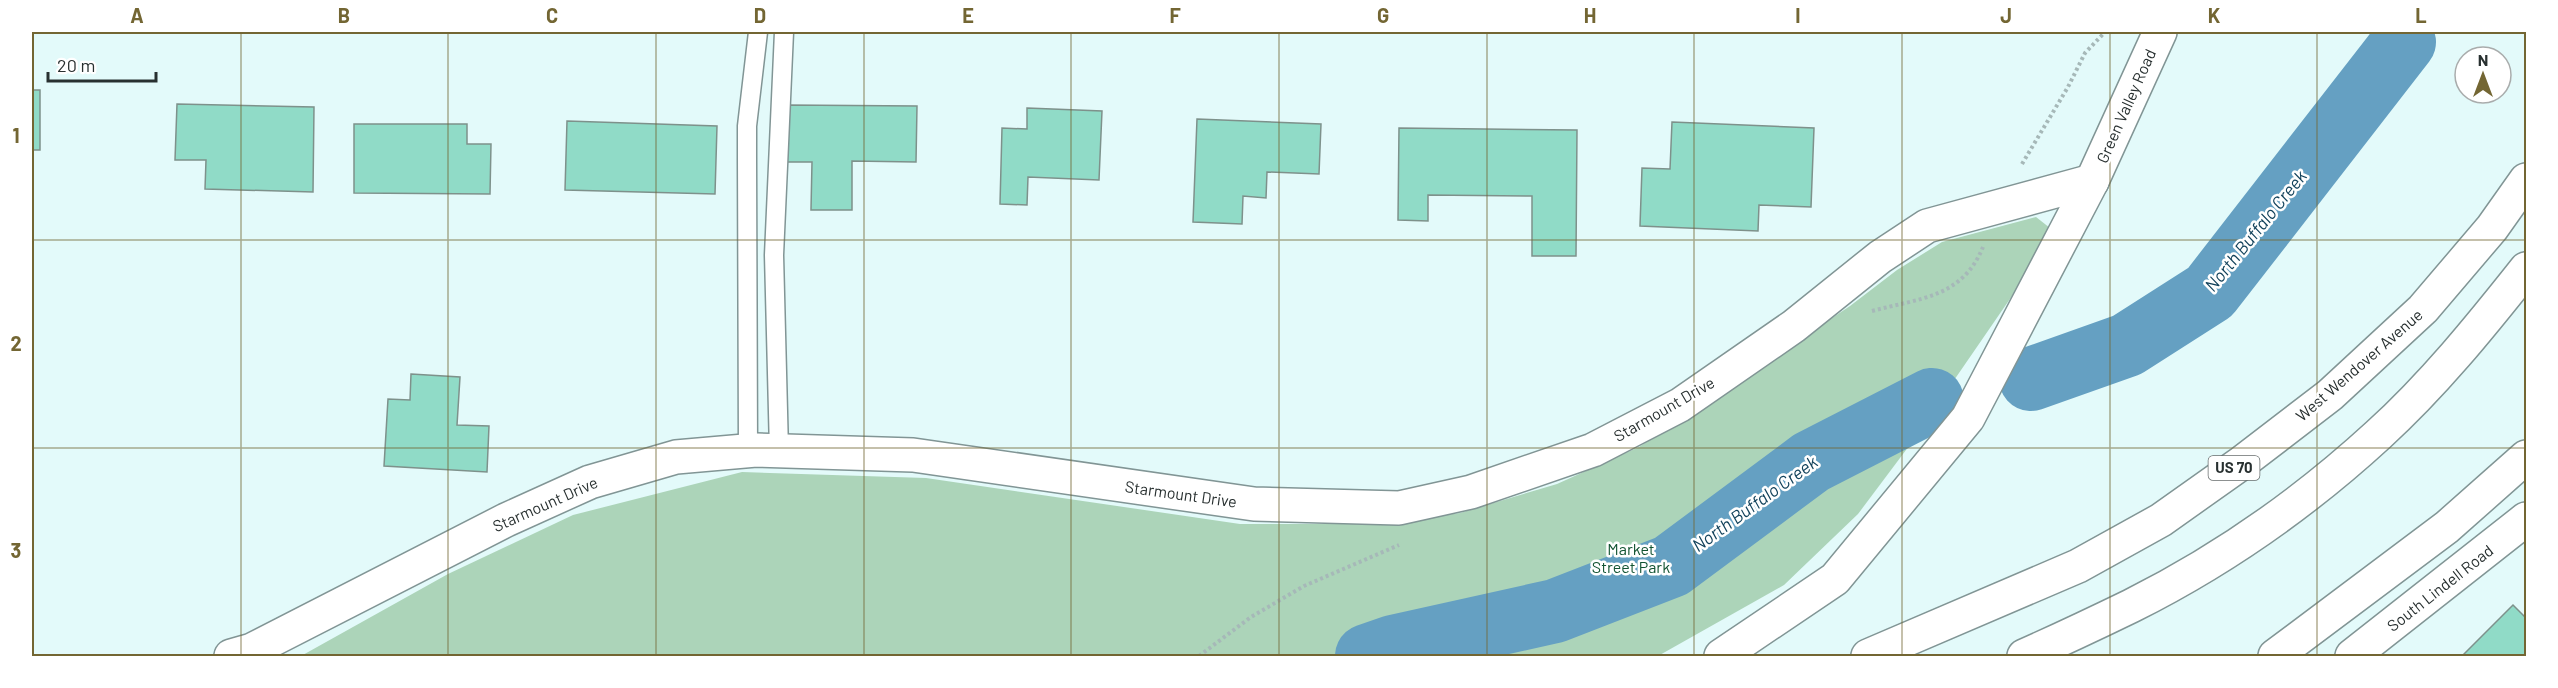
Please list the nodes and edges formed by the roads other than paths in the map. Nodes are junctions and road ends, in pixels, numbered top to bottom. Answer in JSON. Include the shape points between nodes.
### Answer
{"nodes":[{"id":1,"x":758,"y":32,"type":"edge"},
{"id":2,"x":784,"y":32,"type":"edge"},
{"id":3,"x":2160,"y":32,"type":"edge"},
{"id":4,"x":2526,"y":180,"type":"edge"},
{"id":5,"x":2092,"y":182,"type":"junction"},
{"id":6,"x":2526,"y":269,"type":"edge"},
{"id":7,"x":764,"y":451,"type":"junction"},
{"id":8,"x":2526,"y":456,"type":"edge"},
{"id":9,"x":2526,"y":519,"type":"edge"},
{"id":10,"x":231,"y":657,"type":"edge"},
{"id":11,"x":1721,"y":657,"type":"edge"},
{"id":12,"x":1868,"y":657,"type":"edge"},
{"id":13,"x":2024,"y":657,"type":"edge"},
{"id":14,"x":2275,"y":657,"type":"edge"},
{"id":15,"x":2352,"y":657,"type":"edge"}],
"edges":[{"from":1,"to":7,"type":"lane","via":[[747,158]]},
{"from":2,"to":7,"type":"lane"},
{"from":3,"to":5,"type":"main road","name":"Green Valley Road"},
{"from":4,"to":12,"type":"main road","name":"West Wendover Avenue","number":"US 70","via":[[2492,228],[2423,309],[2330,395],[2222,477],[2161,520],[2078,566]]},
{"from":5,"to":7,"type":"main road","name":"Starmount Drive","via":[[1927,226],[1680,405],[1593,450],[1471,492],[1399,508],[1254,504],[913,455]]},
{"from":5,"to":11,"type":"main road","name":"Green Valley Road","via":[[1968,418],[1835,579]]},
{"from":6,"to":13,"type":"main road","via":[[2466,343],[2378,435],[2303,497],[2220,556],[2133,605]]},
{"from":7,"to":10,"type":"main road","name":"Starmount Drive","via":[[676,457],[590,482]]},
{"from":8,"to":14,"type":"main road","via":[[2448,527]]},
{"from":9,"to":15,"type":"main road","name":"South Lindell Road"}]}
